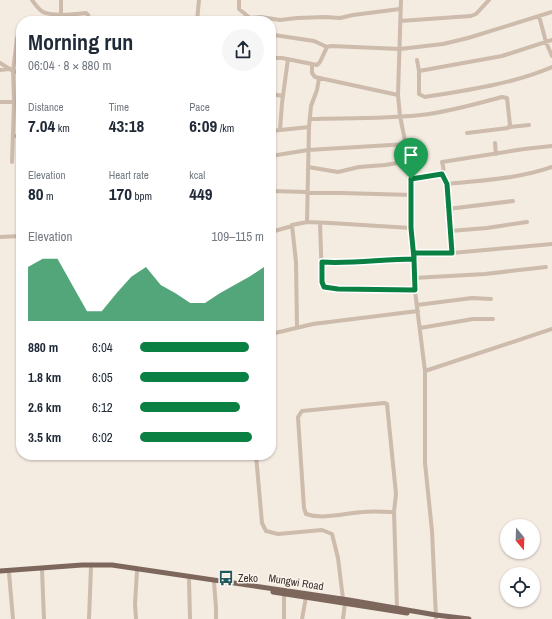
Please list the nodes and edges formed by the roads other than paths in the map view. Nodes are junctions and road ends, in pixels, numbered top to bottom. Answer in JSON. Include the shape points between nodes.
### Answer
{"nodes":[{"id":1,"x":32,"y":0,"type":"edge"},
{"id":2,"x":61,"y":0,"type":"edge"},
{"id":3,"x":199,"y":0,"type":"edge"},
{"id":4,"x":239,"y":0,"type":"edge"},
{"id":5,"x":401,"y":0,"type":"edge"},
{"id":6,"x":489,"y":0,"type":"edge"},
{"id":7,"x":400,"y":9,"type":"junction"},
{"id":8,"x":552,"y":12,"type":"edge"},
{"id":9,"x":61,"y":14,"type":"junction"},
{"id":10,"x":88,"y":16,"type":"edge"},
{"id":11,"x":197,"y":16,"type":"edge"},
{"id":12,"x":248,"y":16,"type":"edge"},
{"id":13,"x":538,"y":16,"type":"junction"},
{"id":14,"x":276,"y":19,"type":"edge"},
{"id":15,"x":400,"y":21,"type":"junction"},
{"id":16,"x":276,"y":35,"type":"edge"},
{"id":17,"x":552,"y":40,"type":"edge"},
{"id":18,"x":546,"y":42,"type":"junction"},
{"id":19,"x":16,"y":43,"type":"edge"},
{"id":20,"x":327,"y":47,"type":"junction"},
{"id":21,"x":400,"y":49,"type":"junction"},
{"id":22,"x":552,"y":56,"type":"edge"},
{"id":23,"x":276,"y":58,"type":"edge"},
{"id":24,"x":288,"y":59,"type":"junction"},
{"id":25,"x":417,"y":60,"type":"dead end"},
{"id":26,"x":0,"y":63,"type":"edge"},
{"id":27,"x":312,"y":65,"type":"junction"},
{"id":28,"x":552,"y":67,"type":"edge"},
{"id":29,"x":0,"y":70,"type":"edge"},
{"id":30,"x":11,"y":70,"type":"junction"},
{"id":31,"x":16,"y":71,"type":"edge"},
{"id":32,"x":419,"y":71,"type":"junction"},
{"id":33,"x":319,"y":78,"type":"junction"},
{"id":34,"x":276,"y":95,"type":"edge"},
{"id":35,"x":398,"y":95,"type":"junction"},
{"id":36,"x":283,"y":96,"type":"junction"},
{"id":37,"x":0,"y":102,"type":"edge"},
{"id":38,"x":14,"y":102,"type":"junction"},
{"id":39,"x":400,"y":116,"type":"junction"},
{"id":40,"x":310,"y":119,"type":"junction"},
{"id":41,"x":530,"y":125,"type":"dead end"},
{"id":42,"x":309,"y":127,"type":"junction"},
{"id":43,"x":510,"y":127,"type":"junction"},
{"id":44,"x":276,"y":130,"type":"edge"},
{"id":45,"x":280,"y":130,"type":"junction"},
{"id":46,"x":467,"y":133,"type":"dead end"},
{"id":47,"x":13,"y":136,"type":"joint"},
{"id":48,"x":495,"y":143,"type":"dead end"},
{"id":49,"x":407,"y":144,"type":"junction"},
{"id":50,"x":552,"y":146,"type":"edge"},
{"id":51,"x":308,"y":150,"type":"junction"},
{"id":52,"x":496,"y":154,"type":"junction"},
{"id":53,"x":276,"y":155,"type":"edge"},
{"id":54,"x":410,"y":161,"type":"junction"},
{"id":55,"x":12,"y":162,"type":"dead end"},
{"id":56,"x":308,"y":167,"type":"junction"},
{"id":57,"x":552,"y":167,"type":"edge"},
{"id":58,"x":442,"y":174,"type":"junction"},
{"id":59,"x":411,"y":179,"type":"junction"},
{"id":60,"x":447,"y":184,"type":"junction"},
{"id":61,"x":276,"y":191,"type":"edge"},
{"id":62,"x":308,"y":193,"type":"junction"},
{"id":63,"x":412,"y":195,"type":"junction"},
{"id":64,"x":513,"y":201,"type":"dead end"},
{"id":65,"x":448,"y":209,"type":"junction"},
{"id":66,"x":307,"y":222,"type":"junction"},
{"id":67,"x":320,"y":222,"type":"junction"},
{"id":68,"x":527,"y":222,"type":"dead end"},
{"id":69,"x":292,"y":226,"type":"junction"},
{"id":70,"x":411,"y":228,"type":"junction"},
{"id":71,"x":276,"y":231,"type":"edge"},
{"id":72,"x":450,"y":231,"type":"junction"},
{"id":73,"x":16,"y":236,"type":"edge"},
{"id":74,"x":0,"y":237,"type":"edge"},
{"id":75,"x":552,"y":244,"type":"edge"},
{"id":76,"x":414,"y":253,"type":"junction"},
{"id":77,"x":452,"y":253,"type":"junction"},
{"id":78,"x":414,"y":259,"type":"junction"},
{"id":79,"x":322,"y":262,"type":"junction"},
{"id":80,"x":546,"y":267,"type":"dead end"},
{"id":81,"x":414,"y":278,"type":"junction"},
{"id":82,"x":415,"y":290,"type":"junction"},
{"id":83,"x":491,"y":299,"type":"dead end"},
{"id":84,"x":417,"y":305,"type":"junction"},
{"id":85,"x":418,"y":311,"type":"junction"},
{"id":86,"x":493,"y":319,"type":"dead end"},
{"id":87,"x":297,"y":327,"type":"junction"},
{"id":88,"x":420,"y":328,"type":"junction"},
{"id":89,"x":552,"y":329,"type":"edge"},
{"id":90,"x":276,"y":333,"type":"edge"},
{"id":91,"x":425,"y":371,"type":"junction"},
{"id":92,"x":256,"y":460,"type":"edge"},
{"id":93,"x":394,"y":512,"type":"junction"},
{"id":94,"x":91,"y":567,"type":"junction"},
{"id":95,"x":42,"y":570,"type":"junction"},
{"id":96,"x":137,"y":571,"type":"junction"},
{"id":97,"x":0,"y":572,"type":"edge"},
{"id":98,"x":9,"y":573,"type":"junction"},
{"id":99,"x":189,"y":578,"type":"junction"},
{"id":100,"x":214,"y":582,"type":"junction"},
{"id":101,"x":284,"y":594,"type":"junction"},
{"id":102,"x":306,"y":597,"type":"junction"},
{"id":103,"x":344,"y":601,"type":"junction"},
{"id":104,"x":398,"y":608,"type":"junction"},
{"id":105,"x":190,"y":617,"type":"edge"},
{"id":106,"x":438,"y":617,"type":"edge"},
{"id":107,"x":13,"y":619,"type":"edge"},
{"id":108,"x":44,"y":619,"type":"edge"},
{"id":109,"x":90,"y":619,"type":"edge"},
{"id":110,"x":136,"y":619,"type":"edge"},
{"id":111,"x":193,"y":619,"type":"edge"},
{"id":112,"x":216,"y":619,"type":"edge"},
{"id":113,"x":284,"y":619,"type":"edge"},
{"id":114,"x":302,"y":619,"type":"edge"},
{"id":115,"x":343,"y":619,"type":"edge"},
{"id":116,"x":469,"y":619,"type":"edge"}],
"edges":[{"from":1,"to":9,"type":"street","via":[[43,12]]},
{"from":2,"to":9,"type":"street"},
{"from":3,"to":11,"type":"street"},
{"from":4,"to":12,"type":"street","via":[[239,9]]},
{"from":5,"to":7,"type":"street"},
{"from":6,"to":15,"type":"street","via":[[471,16]]},
{"from":7,"to":14,"type":"street","via":[[340,18]]},
{"from":7,"to":15,"type":"street"},
{"from":8,"to":13,"type":"street"},
{"from":9,"to":10,"type":"street","via":[[86,13]]},
{"from":13,"to":18,"type":"street"},
{"from":13,"to":21,"type":"street","via":[[458,41]]},
{"from":15,"to":21,"type":"street"},
{"from":16,"to":20,"type":"street","via":[[314,41]]},
{"from":17,"to":18,"type":"street"},
{"from":18,"to":22,"type":"street"},
{"from":18,"to":32,"type":"street","via":[[502,56]]},
{"from":19,"to":30,"type":"street"},
{"from":20,"to":21,"type":"street"},
{"from":20,"to":27,"type":"street","via":[[319,63]]},
{"from":21,"to":35,"type":"street"},
{"from":23,"to":24,"type":"street"},
{"from":24,"to":27,"type":"street"},
{"from":24,"to":36,"type":"street"},
{"from":25,"to":32,"type":"street"},
{"from":26,"to":30,"type":"street"},
{"from":27,"to":33,"type":"street","via":[[312,75]]},
{"from":28,"to":32,"type":"street","via":[[531,76],[426,98],[419,94]]},
{"from":29,"to":30,"type":"street"},
{"from":30,"to":31,"type":"street"},
{"from":30,"to":38,"type":"street"},
{"from":33,"to":35,"type":"street"},
{"from":33,"to":40,"type":"street"},
{"from":34,"to":36,"type":"street"},
{"from":35,"to":39,"type":"street"},
{"from":36,"to":45,"type":"street"},
{"from":37,"to":38,"type":"street"},
{"from":38,"to":47,"type":"street"},
{"from":39,"to":40,"type":"street"},
{"from":39,"to":43,"type":"street","via":[[444,111],[505,97]]},
{"from":39,"to":49,"type":"street"},
{"from":40,"to":42,"type":"street"},
{"from":41,"to":43,"type":"street"},
{"from":42,"to":45,"type":"street"},
{"from":42,"to":51,"type":"street"},
{"from":43,"to":46,"type":"street"},
{"from":44,"to":45,"type":"street"},
{"from":47,"to":55,"type":"street"},
{"from":48,"to":52,"type":"street"},
{"from":49,"to":51,"type":"street"},
{"from":49,"to":54,"type":"street"},
{"from":50,"to":52,"type":"street"},
{"from":51,"to":53,"type":"street"},
{"from":51,"to":56,"type":"street"},
{"from":52,"to":58,"type":"street","via":[[442,162]]},
{"from":54,"to":56,"type":"street","via":[[338,172]]},
{"from":54,"to":59,"type":"street"},
{"from":56,"to":62,"type":"street"},
{"from":57,"to":60,"type":"street","via":[[520,176]]},
{"from":58,"to":59,"type":"street"},
{"from":58,"to":60,"type":"street"},
{"from":59,"to":63,"type":"street"},
{"from":60,"to":65,"type":"street"},
{"from":61,"to":62,"type":"street"},
{"from":62,"to":63,"type":"street"},
{"from":62,"to":66,"type":"street"},
{"from":63,"to":70,"type":"street"},
{"from":64,"to":65,"type":"street"},
{"from":65,"to":72,"type":"street"},
{"from":66,"to":67,"type":"street"},
{"from":66,"to":69,"type":"street"},
{"from":67,"to":70,"type":"street"},
{"from":67,"to":79,"type":"street"},
{"from":68,"to":72,"type":"street"},
{"from":69,"to":71,"type":"street"},
{"from":69,"to":87,"type":"street","via":[[296,262]]},
{"from":70,"to":76,"type":"street"},
{"from":72,"to":77,"type":"street"},
{"from":73,"to":74,"type":"street"},
{"from":75,"to":77,"type":"street"},
{"from":76,"to":77,"type":"street"},
{"from":76,"to":78,"type":"street"},
{"from":78,"to":79,"type":"street"},
{"from":78,"to":81,"type":"street"},
{"from":79,"to":82,"type":"street","via":[[322,285],[326,288]]},
{"from":80,"to":81,"type":"street"},
{"from":81,"to":82,"type":"street"},
{"from":82,"to":84,"type":"street"},
{"from":83,"to":84,"type":"street","via":[[472,298]]},
{"from":84,"to":85,"type":"street"},
{"from":85,"to":87,"type":"street"},
{"from":85,"to":88,"type":"street"},
{"from":86,"to":88,"type":"street","via":[[473,319]]},
{"from":87,"to":90,"type":"street"},
{"from":88,"to":91,"type":"street"},
{"from":89,"to":91,"type":"street"},
{"from":91,"to":106,"type":"street","via":[[425,462]]},
{"from":92,"to":103,"type":"street","via":[[262,523],[266,531],[278,534],[322,530],[332,534]]},
{"from":93,"to":93,"type":"street","via":[[364,511],[312,516],[306,514],[298,417],[302,411],[384,402],[387,404],[396,494]]},
{"from":93,"to":104,"type":"street"},
{"from":94,"to":95,"type":"main road","name":"Mungwi Road"},
{"from":94,"to":96,"type":"main road","name":"Mungwi Road"},
{"from":94,"to":109,"type":"street"},
{"from":95,"to":98,"type":"main road","name":"Mungwi Road"},
{"from":95,"to":108,"type":"street"},
{"from":96,"to":99,"type":"main road","name":"Mungwi Road"},
{"from":96,"to":110,"type":"street"},
{"from":97,"to":98,"type":"main road","name":"Mungwi Road"},
{"from":97,"to":103,"type":"main road","name":"Mungwi Road","via":[[112,565]]},
{"from":98,"to":107,"type":"street"},
{"from":99,"to":100,"type":"main road","name":"Mungwi Road"},
{"from":99,"to":105,"type":"street"},
{"from":100,"to":101,"type":"main road","name":"Mungwi Road"},
{"from":100,"to":112,"type":"street"},
{"from":101,"to":102,"type":"main road","name":"Mungwi Road"},
{"from":101,"to":113,"type":"street"},
{"from":102,"to":103,"type":"main road","name":"Mungwi Road"},
{"from":102,"to":114,"type":"street"},
{"from":103,"to":104,"type":"main road","name":"Mungwi Road"},
{"from":103,"to":106,"type":"main road","name":"Mungwi Road"},
{"from":103,"to":115,"type":"street"},
{"from":104,"to":106,"type":"main road","name":"Mungwi Road"},
{"from":105,"to":111,"type":"street"},
{"from":106,"to":116,"type":"main road","name":"Mungwi Road"}]}
